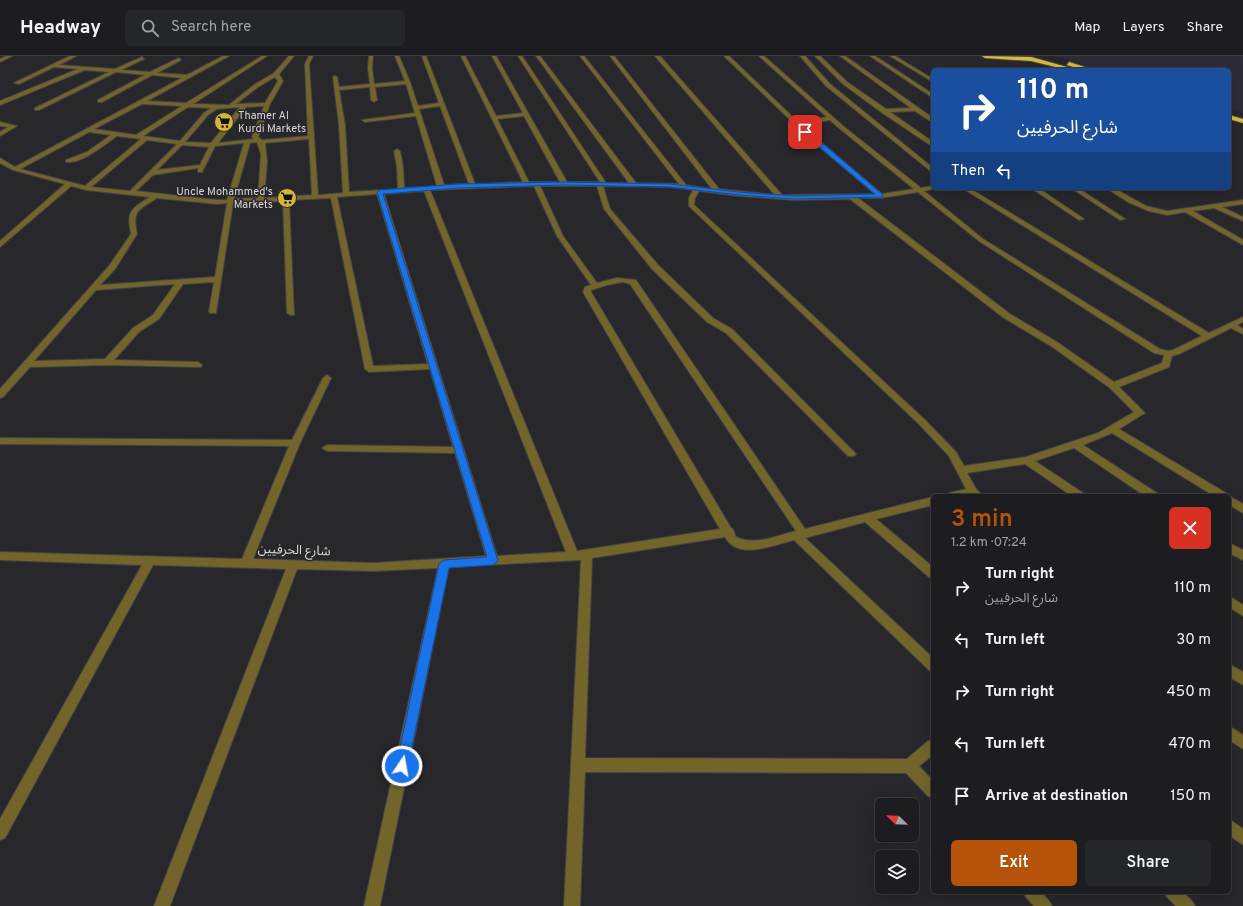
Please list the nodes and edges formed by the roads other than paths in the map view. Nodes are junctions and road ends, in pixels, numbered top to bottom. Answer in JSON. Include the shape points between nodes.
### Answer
{"nodes":[{"id":1,"x":10,"y":56,"type":"edge"},
{"id":2,"x":74,"y":56,"type":"edge"},
{"id":3,"x":227,"y":56,"type":"edge"},
{"id":4,"x":265,"y":56,"type":"edge"},
{"id":5,"x":292,"y":56,"type":"edge"},
{"id":6,"x":311,"y":56,"type":"edge"},
{"id":7,"x":370,"y":56,"type":"edge"},
{"id":8,"x":397,"y":56,"type":"edge"},
{"id":9,"x":424,"y":56,"type":"edge"},
{"id":10,"x":462,"y":56,"type":"edge"},
{"id":11,"x":494,"y":56,"type":"edge"},
{"id":12,"x":520,"y":56,"type":"edge"},
{"id":13,"x":538,"y":56,"type":"edge"},
{"id":14,"x":582,"y":56,"type":"edge"},
{"id":15,"x":612,"y":56,"type":"edge"},
{"id":16,"x":657,"y":56,"type":"edge"},
{"id":17,"x":726,"y":56,"type":"edge"},
{"id":18,"x":761,"y":56,"type":"edge"},
{"id":19,"x":802,"y":56,"type":"edge"},
{"id":20,"x":817,"y":56,"type":"edge"},
{"id":21,"x":842,"y":56,"type":"edge"},
{"id":22,"x":872,"y":56,"type":"edge"},
{"id":23,"x":892,"y":56,"type":"edge"},
{"id":24,"x":985,"y":56,"type":"edge"},
{"id":25,"x":1034,"y":56,"type":"edge"},
{"id":26,"x":142,"y":58,"type":"dead end"},
{"id":27,"x":179,"y":59,"type":"dead end"},
{"id":28,"x":0,"y":61,"type":"edge"},
{"id":29,"x":56,"y":66,"type":"junction"},
{"id":30,"x":85,"y":68,"type":"junction"},
{"id":31,"x":1066,"y":68,"type":"edge"},
{"id":32,"x":1081,"y":68,"type":"edge"},
{"id":33,"x":117,"y":71,"type":"junction"},
{"id":34,"x":152,"y":74,"type":"junction"},
{"id":35,"x":276,"y":74,"type":"junction"},
{"id":36,"x":188,"y":77,"type":"junction"},
{"id":37,"x":335,"y":77,"type":"dead end"},
{"id":38,"x":931,"y":80,"type":"edge"},
{"id":39,"x":408,"y":82,"type":"junction"},
{"id":40,"x":17,"y":83,"type":"dead end"},
{"id":41,"x":373,"y":86,"type":"junction"},
{"id":42,"x":336,"y":89,"type":"junction"},
{"id":43,"x":931,"y":95,"type":"edge"},
{"id":44,"x":374,"y":100,"type":"dead end"},
{"id":45,"x":100,"y":101,"type":"dead end"},
{"id":46,"x":141,"y":102,"type":"junction"},
{"id":47,"x":0,"y":104,"type":"edge"},
{"id":48,"x":267,"y":104,"type":"junction"},
{"id":49,"x":442,"y":104,"type":"junction"},
{"id":50,"x":188,"y":105,"type":"junction"},
{"id":51,"x":244,"y":106,"type":"junction"},
{"id":52,"x":216,"y":107,"type":"junction"},
{"id":53,"x":229,"y":107,"type":"junction"},
{"id":54,"x":38,"y":109,"type":"dead end"},
{"id":55,"x":917,"y":109,"type":"junction"},
{"id":56,"x":416,"y":111,"type":"junction"},
{"id":57,"x":874,"y":113,"type":"junction"},
{"id":58,"x":1231,"y":113,"type":"edge"},
{"id":59,"x":525,"y":114,"type":"junction"},
{"id":60,"x":1243,"y":116,"type":"edge"},
{"id":61,"x":494,"y":118,"type":"junction"},
{"id":62,"x":831,"y":118,"type":"junction"},
{"id":63,"x":1231,"y":118,"type":"edge"},
{"id":64,"x":931,"y":119,"type":"edge"},
{"id":65,"x":365,"y":120,"type":"dead end"},
{"id":66,"x":1243,"y":121,"type":"edge"},
{"id":67,"x":0,"y":124,"type":"edge"},
{"id":68,"x":797,"y":124,"type":"junction"},
{"id":69,"x":88,"y":130,"type":"junction"},
{"id":70,"x":0,"y":134,"type":"edge"},
{"id":71,"x":116,"y":134,"type":"junction"},
{"id":72,"x":311,"y":136,"type":"junction"},
{"id":73,"x":137,"y":137,"type":"junction"},
{"id":74,"x":145,"y":139,"type":"junction"},
{"id":75,"x":248,"y":141,"type":"junction"},
{"id":76,"x":260,"y":141,"type":"junction"},
{"id":77,"x":181,"y":144,"type":"junction"},
{"id":78,"x":931,"y":144,"type":"edge"},
{"id":79,"x":213,"y":145,"type":"junction"},
{"id":80,"x":397,"y":151,"type":"dead end"},
{"id":81,"x":0,"y":160,"type":"edge"},
{"id":82,"x":68,"y":161,"type":"dead end"},
{"id":83,"x":15,"y":169,"type":"junction"},
{"id":84,"x":931,"y":169,"type":"edge"},
{"id":85,"x":152,"y":173,"type":"junction"},
{"id":86,"x":564,"y":183,"type":"junction"},
{"id":87,"x":69,"y":184,"type":"junction"},
{"id":88,"x":527,"y":184,"type":"junction"},
{"id":89,"x":536,"y":184,"type":"junction"},
{"id":90,"x":601,"y":184,"type":"junction"},
{"id":91,"x":634,"y":185,"type":"junction"},
{"id":92,"x":473,"y":186,"type":"junction"},
{"id":93,"x":441,"y":187,"type":"junction"},
{"id":94,"x":684,"y":187,"type":"junction"},
{"id":95,"x":86,"y":188,"type":"junction"},
{"id":96,"x":426,"y":188,"type":"junction"},
{"id":97,"x":931,"y":188,"type":"edge"},
{"id":98,"x":697,"y":189,"type":"junction"},
{"id":99,"x":402,"y":190,"type":"junction"},
{"id":100,"x":917,"y":190,"type":"junction"},
{"id":101,"x":968,"y":190,"type":"edge"},
{"id":102,"x":1037,"y":190,"type":"edge"},
{"id":103,"x":1077,"y":190,"type":"edge"},
{"id":104,"x":1113,"y":190,"type":"edge"},
{"id":105,"x":717,"y":191,"type":"junction"},
{"id":106,"x":380,"y":192,"type":"junction"},
{"id":107,"x":131,"y":193,"type":"junction"},
{"id":108,"x":346,"y":195,"type":"junction"},
{"id":109,"x":155,"y":196,"type":"junction"},
{"id":110,"x":334,"y":196,"type":"junction"},
{"id":111,"x":851,"y":196,"type":"junction"},
{"id":112,"x":881,"y":196,"type":"junction"},
{"id":113,"x":780,"y":197,"type":"junction"},
{"id":114,"x":315,"y":198,"type":"junction"},
{"id":115,"x":286,"y":199,"type":"junction"},
{"id":116,"x":260,"y":200,"type":"junction"},
{"id":117,"x":230,"y":202,"type":"junction"},
{"id":118,"x":1243,"y":202,"type":"edge"},
{"id":119,"x":1214,"y":206,"type":"junction"},
{"id":120,"x":1186,"y":210,"type":"junction"},
{"id":121,"x":1081,"y":219,"type":"dead end"},
{"id":122,"x":1243,"y":219,"type":"edge"},
{"id":123,"x":1122,"y":220,"type":"dead end"},
{"id":124,"x":1243,"y":243,"type":"edge"},
{"id":125,"x":0,"y":244,"type":"edge"},
{"id":126,"x":218,"y":279,"type":"junction"},
{"id":127,"x":180,"y":282,"type":"junction"},
{"id":128,"x":595,"y":286,"type":"junction"},
{"id":129,"x":94,"y":288,"type":"junction"},
{"id":130,"x":213,"y":311,"type":"dead end"},
{"id":131,"x":291,"y":312,"type":"dead end"},
{"id":132,"x":1243,"y":319,"type":"edge"},
{"id":133,"x":1231,"y":325,"type":"junction"},
{"id":134,"x":1243,"y":332,"type":"edge"},
{"id":135,"x":1208,"y":336,"type":"junction"},
{"id":136,"x":1168,"y":354,"type":"junction"},
{"id":137,"x":107,"y":362,"type":"junction"},
{"id":138,"x":26,"y":364,"type":"junction"},
{"id":139,"x":198,"y":366,"type":"dead end"},
{"id":140,"x":434,"y":366,"type":"junction"},
{"id":141,"x":327,"y":378,"type":"dead end"},
{"id":142,"x":1113,"y":386,"type":"junction"},
{"id":143,"x":0,"y":395,"type":"edge"},
{"id":144,"x":1113,"y":429,"type":"junction"},
{"id":145,"x":0,"y":441,"type":"edge"},
{"id":146,"x":295,"y":443,"type":"junction"},
{"id":147,"x":1075,"y":444,"type":"junction"},
{"id":148,"x":327,"y":448,"type":"dead end"},
{"id":149,"x":459,"y":450,"type":"junction"},
{"id":150,"x":851,"y":454,"type":"dead end"},
{"id":151,"x":1027,"y":460,"type":"junction"},
{"id":152,"x":961,"y":470,"type":"junction"},
{"id":153,"x":975,"y":494,"type":"edge"},
{"id":154,"x":1076,"y":494,"type":"edge"},
{"id":155,"x":1150,"y":494,"type":"edge"},
{"id":156,"x":1219,"y":494,"type":"edge"},
{"id":157,"x":1231,"y":501,"type":"edge"},
{"id":158,"x":931,"y":504,"type":"edge"},
{"id":159,"x":1243,"y":509,"type":"edge"},
{"id":160,"x":867,"y":518,"type":"junction"},
{"id":161,"x":729,"y":532,"type":"junction"},
{"id":162,"x":799,"y":535,"type":"junction"},
{"id":163,"x":1231,"y":547,"type":"edge"},
{"id":164,"x":587,"y":555,"type":"junction"},
{"id":165,"x":573,"y":556,"type":"junction"},
{"id":166,"x":1243,"y":556,"type":"edge"},
{"id":167,"x":1,"y":558,"type":"edge"},
{"id":168,"x":150,"y":560,"type":"junction"},
{"id":169,"x":493,"y":561,"type":"junction"},
{"id":170,"x":246,"y":563,"type":"junction"},
{"id":171,"x":293,"y":564,"type":"junction"},
{"id":172,"x":444,"y":564,"type":"junction"},
{"id":173,"x":931,"y":572,"type":"edge"},
{"id":174,"x":1231,"y":602,"type":"edge"},
{"id":175,"x":1243,"y":611,"type":"edge"},
{"id":176,"x":931,"y":664,"type":"edge"},
{"id":177,"x":1231,"y":671,"type":"edge"},
{"id":178,"x":1243,"y":679,"type":"edge"},
{"id":179,"x":1231,"y":734,"type":"edge"},
{"id":180,"x":1243,"y":743,"type":"edge"},
{"id":181,"x":931,"y":748,"type":"edge"},
{"id":182,"x":578,"y":765,"type":"junction"},
{"id":183,"x":909,"y":766,"type":"junction"},
{"id":184,"x":931,"y":789,"type":"edge"},
{"id":185,"x":1231,"y":828,"type":"edge"},
{"id":186,"x":0,"y":833,"type":"edge"},
{"id":187,"x":1243,"y":838,"type":"edge"},
{"id":188,"x":1033,"y":894,"type":"edge"},
{"id":189,"x":1174,"y":894,"type":"edge"},
{"id":190,"x":162,"y":906,"type":"edge"},
{"id":191,"x":372,"y":906,"type":"edge"},
{"id":192,"x":572,"y":906,"type":"edge"},
{"id":193,"x":1044,"y":906,"type":"edge"},
{"id":194,"x":1187,"y":906,"type":"edge"}],
"edges":[{"from":1,"to":28,"type":"street"},
{"from":2,"to":29,"type":"street"},
{"from":3,"to":36,"type":"street"},
{"from":4,"to":50,"type":"street"},
{"from":5,"to":35,"type":"street"},
{"from":6,"to":72,"type":"street","via":[[307,64]]},
{"from":7,"to":41,"type":"street"},
{"from":8,"to":39,"type":"street"},
{"from":9,"to":49,"type":"street"},
{"from":10,"to":61,"type":"street"},
{"from":11,"to":59,"type":"street"},
{"from":12,"to":90,"type":"street"},
{"from":13,"to":91,"type":"street"},
{"from":14,"to":94,"type":"street"},
{"from":15,"to":105,"type":"street"},
{"from":16,"to":113,"type":"street"},
{"from":17,"to":68,"type":"street"},
{"from":18,"to":62,"type":"street"},
{"from":19,"to":57,"type":"street","via":[[828,84]]},
{"from":20,"to":57,"type":"street"},
{"from":21,"to":55,"type":"street"},
{"from":22,"to":43,"type":"street"},
{"from":23,"to":38,"type":"street"},
{"from":24,"to":31,"type":"highway","via":[[1030,60]]},
{"from":25,"to":32,"type":"highway"},
{"from":26,"to":33,"type":"street"},
{"from":27,"to":34,"type":"street"},
{"from":29,"to":30,"type":"street"},
{"from":29,"to":40,"type":"street"},
{"from":30,"to":33,"type":"street"},
{"from":30,"to":47,"type":"street"},
{"from":33,"to":34,"type":"street"},
{"from":33,"to":54,"type":"street"},
{"from":34,"to":36,"type":"street"},
{"from":34,"to":45,"type":"street"},
{"from":35,"to":48,"type":"street","via":[[281,81]]},
{"from":35,"to":53,"type":"street"},
{"from":36,"to":46,"type":"street"},
{"from":37,"to":42,"type":"street"},
{"from":39,"to":41,"type":"street"},
{"from":39,"to":56,"type":"street"},
{"from":41,"to":42,"type":"street"},
{"from":41,"to":44,"type":"street"},
{"from":42,"to":108,"type":"street","via":[[342,125]]},
{"from":46,"to":50,"type":"street"},
{"from":46,"to":69,"type":"street"},
{"from":48,"to":51,"type":"street"},
{"from":48,"to":76,"type":"street","via":[[255,137]]},
{"from":49,"to":56,"type":"street"},
{"from":49,"to":92,"type":"street"},
{"from":50,"to":52,"type":"street"},
{"from":50,"to":73,"type":"street"},
{"from":51,"to":53,"type":"street"},
{"from":51,"to":79,"type":"street"},
{"from":52,"to":53,"type":"street"},
{"from":52,"to":77,"type":"street","via":[[206,114]]},
{"from":55,"to":57,"type":"street"},
{"from":55,"to":64,"type":"street"},
{"from":56,"to":65,"type":"street"},
{"from":56,"to":93,"type":"street"},
{"from":57,"to":78,"type":"street"},
{"from":57,"to":84,"type":"street"},
{"from":58,"to":60,"type":"highway"},
{"from":59,"to":61,"type":"street"},
{"from":59,"to":86,"type":"street"},
{"from":61,"to":88,"type":"street"},
{"from":62,"to":68,"type":"street"},
{"from":62,"to":100,"type":"street"},
{"from":63,"to":66,"type":"highway"},
{"from":67,"to":70,"type":"street","via":[[14,126]]},
{"from":68,"to":112,"type":"street"},
{"from":69,"to":71,"type":"street"},
{"from":69,"to":83,"type":"street"},
{"from":71,"to":73,"type":"street"},
{"from":71,"to":82,"type":"street","via":[[89,153]]},
{"from":72,"to":76,"type":"street"},
{"from":72,"to":114,"type":"street"},
{"from":73,"to":74,"type":"street"},
{"from":74,"to":77,"type":"street"},
{"from":74,"to":95,"type":"street"},
{"from":75,"to":76,"type":"street"},
{"from":75,"to":79,"type":"street"},
{"from":75,"to":117,"type":"street"},
{"from":76,"to":116,"type":"street","via":[[264,171]]},
{"from":77,"to":79,"type":"street"},
{"from":77,"to":85,"type":"street"},
{"from":79,"to":85,"type":"street","via":[[201,169]]},
{"from":80,"to":99,"type":"street"},
{"from":81,"to":83,"type":"street"},
{"from":83,"to":87,"type":"street"},
{"from":85,"to":107,"type":"street"},
{"from":86,"to":89,"type":"street"},
{"from":86,"to":90,"type":"street"},
{"from":87,"to":95,"type":"street"},
{"from":87,"to":125,"type":"street"},
{"from":88,"to":89,"type":"street"},
{"from":88,"to":92,"type":"street"},
{"from":89,"to":128,"type":"street","via":[[560,236]]},
{"from":90,"to":91,"type":"street"},
{"from":90,"to":150,"type":"street","via":[[607,209],[655,267],[710,320],[729,331]]},
{"from":91,"to":94,"type":"street"},
{"from":92,"to":93,"type":"street"},
{"from":93,"to":96,"type":"street"},
{"from":94,"to":98,"type":"street"},
{"from":95,"to":107,"type":"street"},
{"from":96,"to":99,"type":"street"},
{"from":96,"to":165,"type":"street"},
{"from":97,"to":100,"type":"street"},
{"from":98,"to":105,"type":"street"},
{"from":98,"to":152,"type":"street","via":[[692,198],[692,205],[922,422],[953,454]]},
{"from":99,"to":106,"type":"street"},
{"from":100,"to":112,"type":"street"},
{"from":100,"to":136,"type":"street","via":[[981,240],[1157,350]]},
{"from":101,"to":135,"type":"street"},
{"from":102,"to":121,"type":"street"},
{"from":103,"to":123,"type":"street"},
{"from":104,"to":120,"type":"street","via":[[1150,211],[1167,213]]},
{"from":105,"to":113,"type":"street"},
{"from":106,"to":108,"type":"street"},
{"from":106,"to":140,"type":"street"},
{"from":107,"to":109,"type":"street"},
{"from":108,"to":110,"type":"street"},
{"from":109,"to":117,"type":"street"},
{"from":109,"to":129,"type":"street","via":[[136,209],[131,219],[134,234]]},
{"from":110,"to":114,"type":"street"},
{"from":110,"to":140,"type":"street","via":[[369,369]]},
{"from":111,"to":112,"type":"street"},
{"from":111,"to":113,"type":"street"},
{"from":111,"to":142,"type":"street","via":[[1007,316],[1054,344]]},
{"from":114,"to":115,"type":"street"},
{"from":115,"to":116,"type":"street"},
{"from":115,"to":131,"type":"street"},
{"from":116,"to":117,"type":"street"},
{"from":117,"to":126,"type":"street"},
{"from":118,"to":119,"type":"street"},
{"from":119,"to":120,"type":"street"},
{"from":119,"to":122,"type":"street"},
{"from":120,"to":124,"type":"street"},
{"from":126,"to":127,"type":"street"},
{"from":126,"to":130,"type":"street"},
{"from":127,"to":129,"type":"street"},
{"from":127,"to":137,"type":"street","via":[[156,317],[136,330]]},
{"from":128,"to":161,"type":"street","via":[[587,292]]},
{"from":128,"to":162,"type":"street","via":[[623,280],[633,282]]},
{"from":129,"to":138,"type":"street"},
{"from":132,"to":133,"type":"street"},
{"from":133,"to":134,"type":"street"},
{"from":133,"to":135,"type":"street"},
{"from":135,"to":136,"type":"street"},
{"from":136,"to":142,"type":"street","via":[[1166,365]]},
{"from":137,"to":138,"type":"street"},
{"from":137,"to":139,"type":"street"},
{"from":138,"to":143,"type":"street"},
{"from":140,"to":149,"type":"street"},
{"from":141,"to":146,"type":"street"},
{"from":142,"to":144,"type":"street","via":[[1140,413]]},
{"from":144,"to":147,"type":"street"},
{"from":144,"to":156,"type":"street"},
{"from":145,"to":146,"type":"street"},
{"from":146,"to":170,"type":"street"},
{"from":147,"to":151,"type":"street"},
{"from":147,"to":155,"type":"street"},
{"from":148,"to":149,"type":"street"},
{"from":149,"to":169,"type":"street"},
{"from":151,"to":152,"type":"street"},
{"from":151,"to":154,"type":"street"},
{"from":152,"to":153,"type":"street"},
{"from":157,"to":159,"type":"street"},
{"from":158,"to":160,"type":"street"},
{"from":160,"to":162,"type":"street"},
{"from":160,"to":173,"type":"street"},
{"from":161,"to":162,"type":"street","via":[[732,540],[742,545],[754,546]]},
{"from":161,"to":164,"type":"street","name":"شارع الحرفيين"},
{"from":162,"to":176,"type":"street"},
{"from":163,"to":166,"type":"street"},
{"from":164,"to":165,"type":"street","name":"شارع الحرفيين"},
{"from":164,"to":182,"type":"street"},
{"from":165,"to":169,"type":"street","name":"شارع الحرفيين"},
{"from":167,"to":168,"type":"street","name":"شارع الحرفيين"},
{"from":168,"to":170,"type":"street","name":"شارع الحرفيين"},
{"from":168,"to":186,"type":"street"},
{"from":169,"to":172,"type":"street","name":"شارع الحرفيين"},
{"from":170,"to":171,"type":"street","name":"شارع الحرفيين"},
{"from":171,"to":172,"type":"street","name":"شارع الحرفيين","via":[[373,567]]},
{"from":171,"to":190,"type":"street"},
{"from":172,"to":191,"type":"street"},
{"from":174,"to":175,"type":"street"},
{"from":177,"to":178,"type":"street"},
{"from":179,"to":180,"type":"street"},
{"from":181,"to":183,"type":"street"},
{"from":182,"to":183,"type":"street"},
{"from":182,"to":192,"type":"street"},
{"from":183,"to":184,"type":"street"},
{"from":185,"to":187,"type":"street"},
{"from":188,"to":193,"type":"street"},
{"from":189,"to":194,"type":"street"}]}
